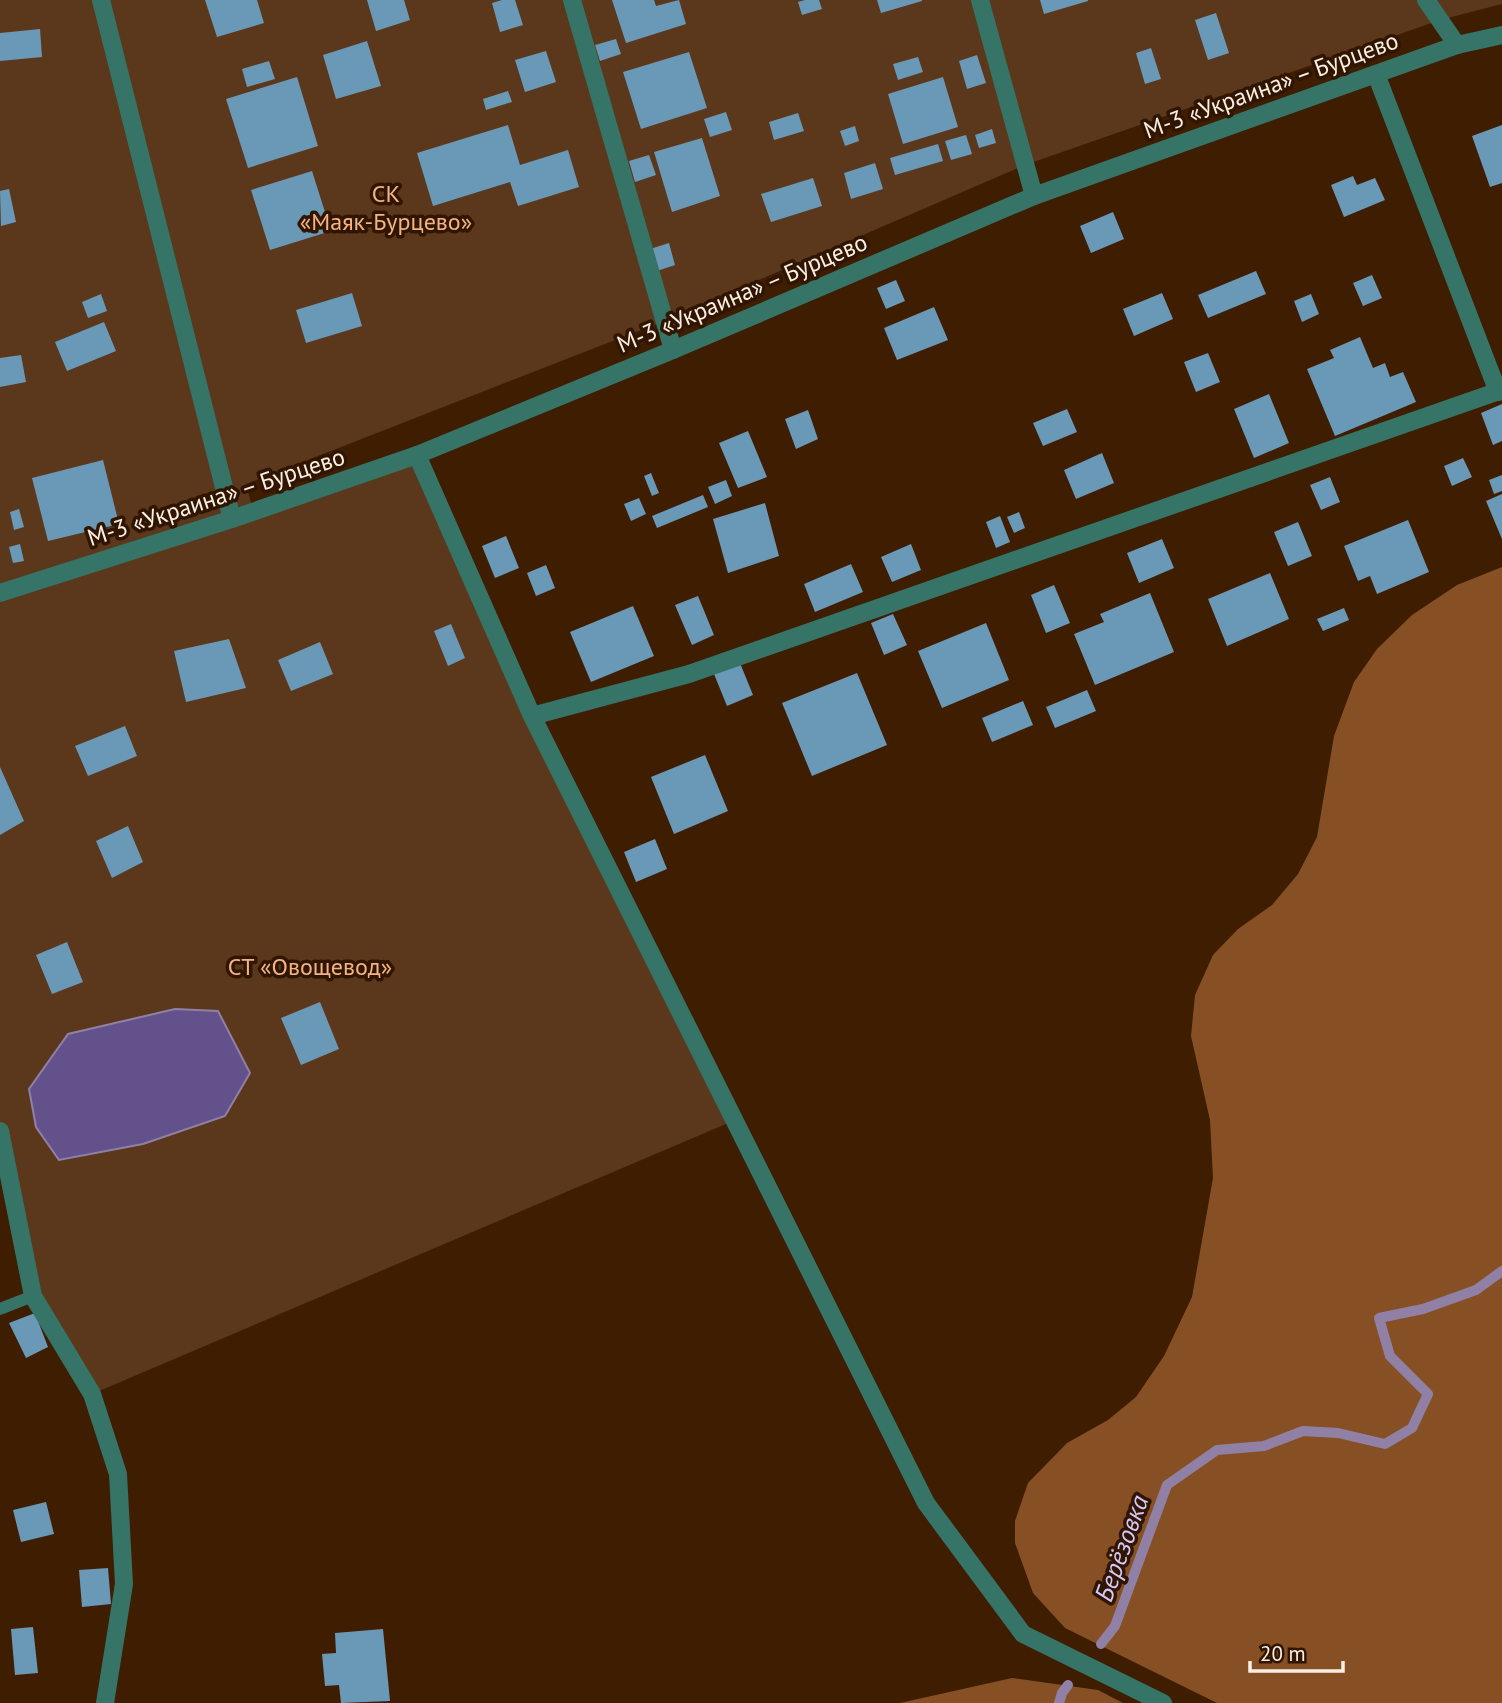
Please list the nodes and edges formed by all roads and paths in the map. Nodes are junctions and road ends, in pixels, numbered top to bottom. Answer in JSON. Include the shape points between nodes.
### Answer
{"nodes":[{"id":1,"x":102,"y":0,"type":"edge"},
{"id":2,"x":572,"y":0,"type":"edge"},
{"id":3,"x":980,"y":0,"type":"edge"},
{"id":4,"x":1426,"y":0,"type":"edge"},
{"id":5,"x":1502,"y":34,"type":"edge"},
{"id":6,"x":1457,"y":45,"type":"junction"},
{"id":7,"x":1376,"y":74,"type":"junction"},
{"id":8,"x":1034,"y":196,"type":"junction"},
{"id":9,"x":673,"y":350,"type":"junction"},
{"id":10,"x":1500,"y":391,"type":"edge"},
{"id":11,"x":417,"y":455,"type":"junction"},
{"id":12,"x":232,"y":519,"type":"junction"},
{"id":13,"x":0,"y":593,"type":"edge"},
{"id":14,"x":532,"y":716,"type":"junction"},
{"id":15,"x":0,"y":1130,"type":"edge"},
{"id":16,"x":33,"y":1296,"type":"junction"},
{"id":17,"x":0,"y":1309,"type":"edge"},
{"id":18,"x":105,"y":1703,"type":"edge"},
{"id":19,"x":1163,"y":1703,"type":"edge"}],
"edges":[{"from":1,"to":12,"type":"street"},
{"from":2,"to":9,"type":"street"},
{"from":3,"to":8,"type":"street"},
{"from":4,"to":6,"type":"street"},
{"from":5,"to":6,"type":"street","name":"М-3 «Украина» – Бурцево"},
{"from":6,"to":7,"type":"street","name":"М-3 «Украина» – Бурцево"},
{"from":7,"to":8,"type":"street","name":"М-3 «Украина» – Бурцево"},
{"from":7,"to":10,"type":"street"},
{"from":8,"to":9,"type":"street","name":"М-3 «Украина» – Бурцево"},
{"from":9,"to":11,"type":"street","name":"М-3 «Украина» – Бурцево"},
{"from":10,"to":14,"type":"street","via":[[689,674]]},
{"from":11,"to":12,"type":"street","name":"М-3 «Украина» – Бурцево"},
{"from":11,"to":14,"type":"street"},
{"from":12,"to":13,"type":"street","name":"М-3 «Украина» – Бурцево"},
{"from":14,"to":19,"type":"street","via":[[926,1503],[1023,1634]]},
{"from":15,"to":16,"type":"street"},
{"from":16,"to":17,"type":"lane"},
{"from":16,"to":18,"type":"street","via":[[92,1394],[118,1474],[124,1584]]}]}
